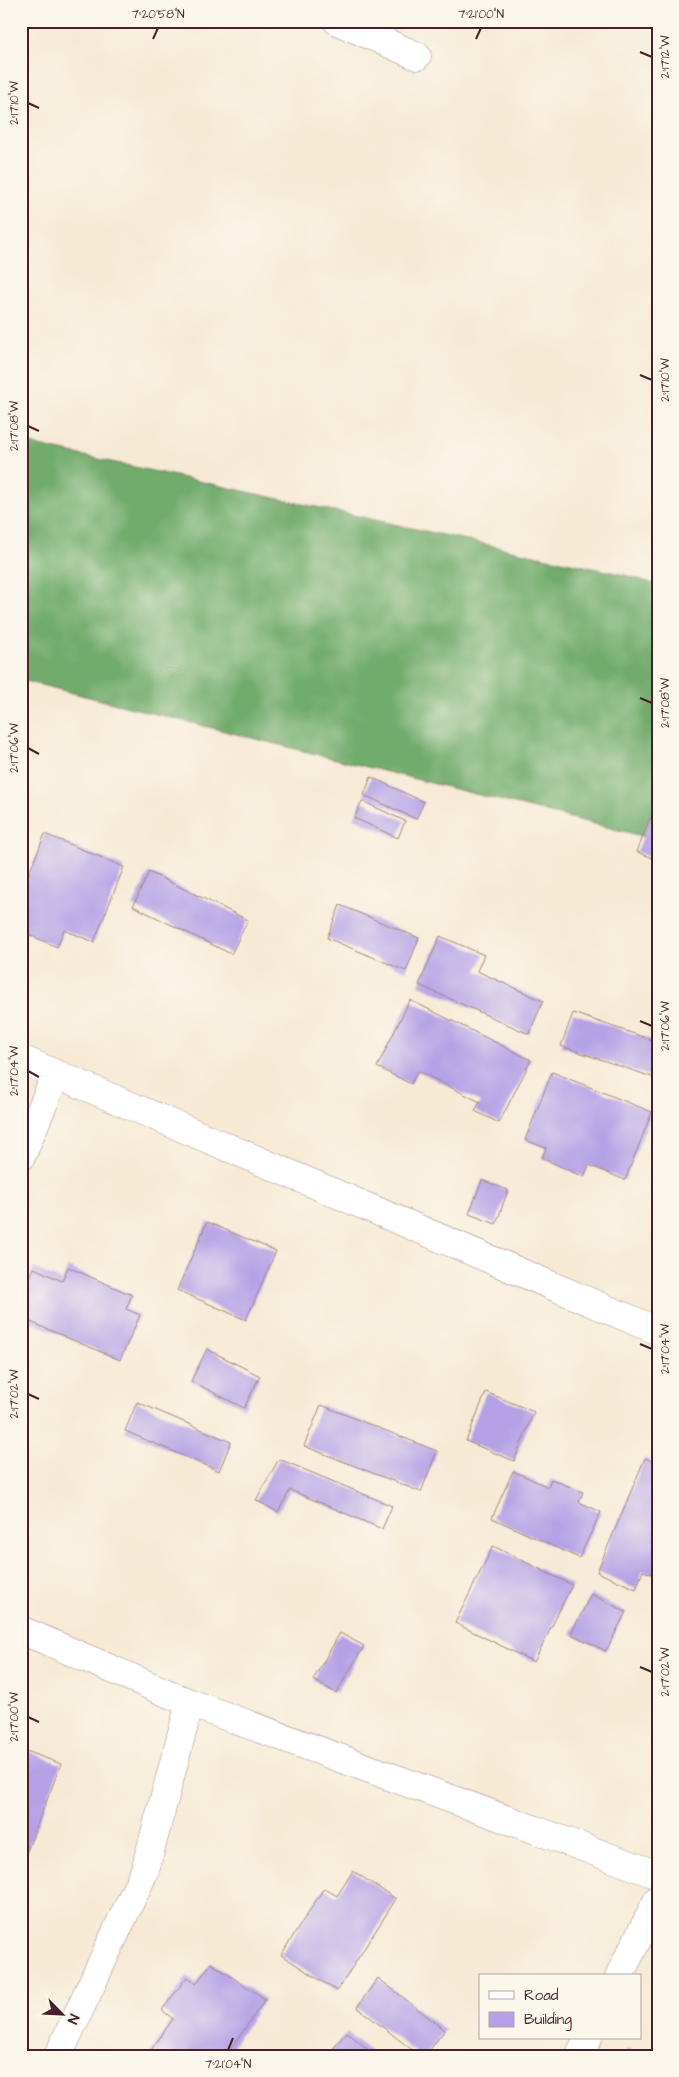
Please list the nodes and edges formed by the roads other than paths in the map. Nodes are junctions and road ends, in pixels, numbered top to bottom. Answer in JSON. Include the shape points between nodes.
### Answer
{"nodes":[{"id":1,"x":338,"y":21,"type":"edge"},
{"id":2,"x":416,"y":56,"type":"dead end"},
{"id":3,"x":21,"y":1059,"type":"edge"},
{"id":4,"x":56,"y":1074,"type":"junction"},
{"id":5,"x":21,"y":1157,"type":"edge"},
{"id":6,"x":658,"y":1331,"type":"edge"},
{"id":7,"x":21,"y":1630,"type":"edge"},
{"id":8,"x":190,"y":1703,"type":"junction"},
{"id":9,"x":658,"y":1874,"type":"edge"},
{"id":10,"x":658,"y":1899,"type":"edge"},
{"id":11,"x":620,"y":1974,"type":"edge"},
{"id":12,"x":587,"y":2040,"type":"edge"},
{"id":13,"x":58,"y":2056,"type":"edge"},
{"id":14,"x":579,"y":2056,"type":"edge"}],
"edges":[{"from":1,"to":2,"type":"street"},
{"from":3,"to":4,"type":"street"},
{"from":4,"to":5,"type":"street"},
{"from":4,"to":6,"type":"street"},
{"from":7,"to":8,"type":"street"},
{"from":8,"to":9,"type":"street"},
{"from":8,"to":13,"type":"street","via":[[145,1870]]},
{"from":10,"to":11,"type":"street"},
{"from":12,"to":14,"type":"street"}]}
